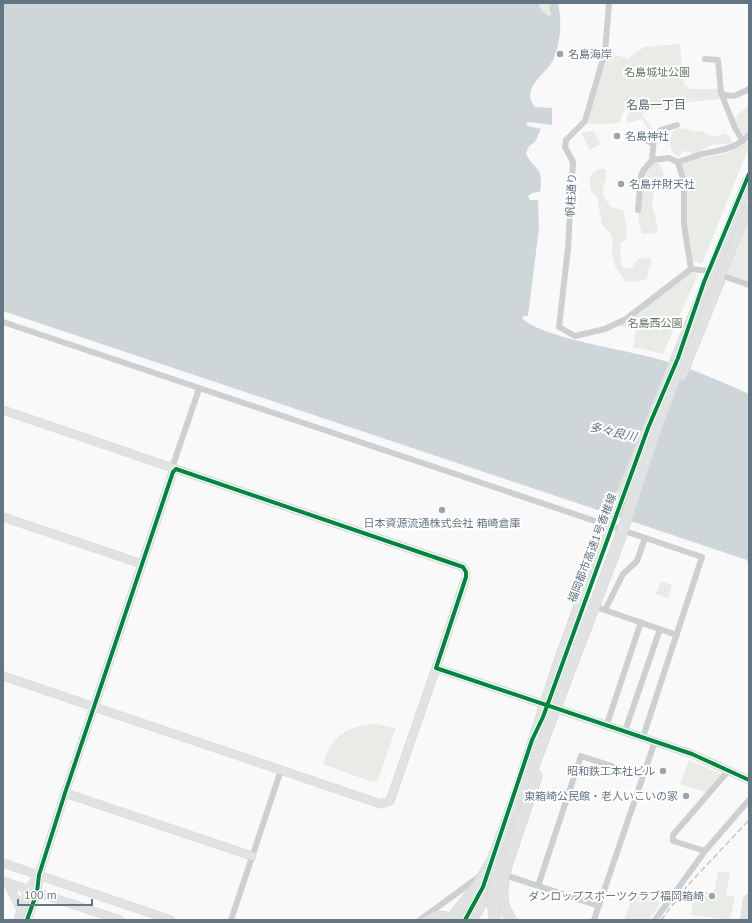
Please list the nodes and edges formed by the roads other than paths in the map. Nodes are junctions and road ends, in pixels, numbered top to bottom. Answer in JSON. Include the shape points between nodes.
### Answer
{"nodes":[{"id":1,"x":610,"y":3,"type":"edge"},
{"id":2,"x":705,"y":59,"type":"dead end"},
{"id":3,"x":749,"y":89,"type":"edge"},
{"id":4,"x":722,"y":94,"type":"junction"},
{"id":5,"x":677,"y":125,"type":"dead end"},
{"id":6,"x":749,"y":135,"type":"edge"},
{"id":7,"x":638,"y":138,"type":"dead end"},
{"id":8,"x":743,"y":141,"type":"junction"},
{"id":9,"x":652,"y":144,"type":"junction"},
{"id":10,"x":652,"y":160,"type":"junction"},
{"id":11,"x":678,"y":162,"type":"junction"},
{"id":12,"x":749,"y":174,"type":"edge"},
{"id":13,"x":749,"y":180,"type":"edge"},
{"id":14,"x":749,"y":196,"type":"edge"},
{"id":15,"x":749,"y":206,"type":"edge"},
{"id":16,"x":638,"y":210,"type":"dead end"},
{"id":17,"x":691,"y":269,"type":"junction"},
{"id":18,"x":710,"y":271,"type":"junction"},
{"id":19,"x":720,"y":279,"type":"junction"},
{"id":20,"x":704,"y":282,"type":"joint"},
{"id":21,"x":749,"y":285,"type":"edge"},
{"id":22,"x":3,"y":322,"type":"edge"},
{"id":23,"x":680,"y":359,"type":"junction"},
{"id":24,"x":199,"y":389,"type":"junction"},
{"id":25,"x":3,"y":410,"type":"edge"},
{"id":26,"x":174,"y":469,"type":"junction"},
{"id":27,"x":3,"y":518,"type":"edge"},
{"id":28,"x":622,"y":530,"type":"junction"},
{"id":29,"x":607,"y":535,"type":"junction"},
{"id":30,"x":645,"y":538,"type":"junction"},
{"id":31,"x":142,"y":564,"type":"junction"},
{"id":32,"x":592,"y":606,"type":"junction"},
{"id":33,"x":605,"y":610,"type":"junction"},
{"id":34,"x":641,"y":622,"type":"junction"},
{"id":35,"x":660,"y":629,"type":"junction"},
{"id":36,"x":677,"y":635,"type":"junction"},
{"id":37,"x":436,"y":668,"type":"junction"},
{"id":38,"x":570,"y":673,"type":"junction"},
{"id":39,"x":3,"y":676,"type":"edge"},
{"id":40,"x":94,"y":706,"type":"junction"},
{"id":41,"x":551,"y":706,"type":"junction"},
{"id":42,"x":607,"y":724,"type":"junction"},
{"id":43,"x":537,"y":731,"type":"junction"},
{"id":44,"x":625,"y":731,"type":"junction"},
{"id":45,"x":643,"y":737,"type":"junction"},
{"id":46,"x":654,"y":741,"type":"junction"},
{"id":47,"x":281,"y":770,"type":"junction"},
{"id":48,"x":729,"y":770,"type":"junction"},
{"id":49,"x":642,"y":776,"type":"junction"},
{"id":50,"x":749,"y":780,"type":"edge"},
{"id":51,"x":65,"y":793,"type":"junction"},
{"id":52,"x":749,"y":800,"type":"edge"},
{"id":53,"x":705,"y":851,"type":"junction"},
{"id":54,"x":252,"y":856,"type":"junction"},
{"id":55,"x":3,"y":863,"type":"edge"},
{"id":56,"x":499,"y":873,"type":"junction"},
{"id":57,"x":39,"y":875,"type":"junction"},
{"id":58,"x":486,"y":875,"type":"junction"},
{"id":59,"x":6,"y":882,"type":"edge"},
{"id":60,"x":538,"y":886,"type":"junction"},
{"id":61,"x":28,"y":890,"type":"junction"},
{"id":62,"x":491,"y":891,"type":"junction"},
{"id":63,"x":37,"y":892,"type":"junction"},
{"id":64,"x":749,"y":900,"type":"edge"},
{"id":65,"x":599,"y":906,"type":"junction"},
{"id":66,"x":22,"y":910,"type":"junction"},
{"id":67,"x":18,"y":920,"type":"edge"},
{"id":68,"x":27,"y":920,"type":"edge"},
{"id":69,"x":120,"y":920,"type":"edge"},
{"id":70,"x":171,"y":920,"type":"edge"},
{"id":71,"x":231,"y":920,"type":"edge"},
{"id":72,"x":420,"y":920,"type":"edge"},
{"id":73,"x":427,"y":920,"type":"edge"},
{"id":74,"x":452,"y":920,"type":"edge"},
{"id":75,"x":471,"y":920,"type":"edge"},
{"id":76,"x":496,"y":920,"type":"edge"},
{"id":77,"x":511,"y":920,"type":"edge"},
{"id":78,"x":594,"y":920,"type":"edge"},
{"id":79,"x":655,"y":920,"type":"edge"},
{"id":80,"x":746,"y":920,"type":"edge"}],
"edges":[{"from":1,"to":17,"type":"street","name":"帆柱通り","via":[[605,52],[585,121],[566,140],[565,147],[573,162],[568,248],[559,327],[575,336],[605,329],[626,319],[651,295]]},
{"from":2,"to":4,"type":"street","via":[[718,60],[721,75],[718,80]]},
{"from":3,"to":4,"type":"street","via":[[734,97]]},
{"from":4,"to":8,"type":"street","via":[[735,128]]},
{"from":5,"to":9,"type":"street","via":[[661,130],[656,134]]},
{"from":6,"to":8,"type":"street"},
{"from":7,"to":9,"type":"street"},
{"from":8,"to":11,"type":"street","via":[[728,149]]},
{"from":9,"to":10,"type":"street"},
{"from":10,"to":11,"type":"street","via":[[669,158]]},
{"from":10,"to":16,"type":"street","via":[[643,171]]},
{"from":11,"to":17,"type":"street","via":[[684,183],[684,224]]},
{"from":12,"to":18,"type":"street"},
{"from":13,"to":29,"type":"highway","name":"福岡都市高速1号香椎線","bridge":true},
{"from":14,"to":28,"type":"highway","name":"福岡都市高速1号香椎線","bridge":true,"via":[[681,360],[649,446]]},
{"from":15,"to":19,"type":"street"},
{"from":17,"to":18,"type":"street"},
{"from":18,"to":19,"type":"street"},
{"from":18,"to":20,"type":"street"},
{"from":19,"to":21,"type":"street"},
{"from":19,"to":23,"type":"highway"},
{"from":20,"to":23,"type":"highway","via":[[685,324]]},
{"from":22,"to":24,"type":"street"},
{"from":23,"to":28,"type":"highway","bridge":true},
{"from":23,"to":29,"type":"highway","bridge":true,"via":[[611,509]]},
{"from":24,"to":26,"type":"street"},
{"from":24,"to":30,"type":"street"},
{"from":25,"to":26,"type":"street"},
{"from":26,"to":31,"type":"street"},
{"from":26,"to":37,"type":"street","via":[[463,567],[466,577]]},
{"from":27,"to":31,"type":"street"},
{"from":28,"to":32,"type":"street"},
{"from":28,"to":38,"type":"highway","name":"福岡都市高速1号香椎線","bridge":true},
{"from":29,"to":41,"type":"street"},
{"from":29,"to":43,"type":"highway","name":"福岡都市高速1号香椎線","bridge":true},
{"from":30,"to":33,"type":"street","via":[[638,561],[623,574]]},
{"from":30,"to":36,"type":"street","via":[[702,557]]},
{"from":31,"to":40,"type":"street"},
{"from":32,"to":33,"type":"street"},
{"from":32,"to":41,"type":"street"},
{"from":33,"to":34,"type":"street"},
{"from":34,"to":35,"type":"street"},
{"from":34,"to":42,"type":"street"},
{"from":35,"to":36,"type":"street"},
{"from":35,"to":44,"type":"street"},
{"from":36,"to":45,"type":"street"},
{"from":37,"to":41,"type":"street"},
{"from":37,"to":47,"type":"street","via":[[390,802],[381,804]]},
{"from":38,"to":74,"type":"highway","name":"福岡都市高速1号香椎線","bridge":true,"via":[[500,851]]},
{"from":38,"to":77,"type":"highway","bridge":true,"via":[[504,873],[502,895],[504,907]]},
{"from":39,"to":40,"type":"street"},
{"from":40,"to":47,"type":"street"},
{"from":40,"to":51,"type":"street"},
{"from":41,"to":42,"type":"street"},
{"from":41,"to":56,"type":"street"},
{"from":41,"to":58,"type":"street","via":[[532,740]]},
{"from":42,"to":44,"type":"street"},
{"from":43,"to":74,"type":"highway","name":"福岡都市高速1号香椎線","bridge":true,"via":[[493,860]]},
{"from":43,"to":76,"type":"highway","bridge":true,"via":[[538,750],[493,887],[492,905]]},
{"from":44,"to":45,"type":"street"},
{"from":45,"to":46,"type":"street"},
{"from":46,"to":48,"type":"street"},
{"from":46,"to":49,"type":"street"},
{"from":47,"to":54,"type":"street"},
{"from":48,"to":50,"type":"street"},
{"from":48,"to":53,"type":"street","via":[[673,835],[673,841]]},
{"from":49,"to":60,"type":"street","via":[[580,756]]},
{"from":49,"to":65,"type":"street"},
{"from":51,"to":54,"type":"street"},
{"from":51,"to":57,"type":"street"},
{"from":52,"to":53,"type":"street"},
{"from":53,"to":79,"type":"street"},
{"from":54,"to":71,"type":"street"},
{"from":55,"to":57,"type":"street"},
{"from":56,"to":60,"type":"street"},
{"from":56,"to":62,"type":"street"},
{"from":57,"to":61,"type":"street"},
{"from":57,"to":63,"type":"street"},
{"from":57,"to":70,"type":"street"},
{"from":58,"to":72,"type":"street"},
{"from":58,"to":75,"type":"street"},
{"from":59,"to":61,"type":"street"},
{"from":59,"to":66,"type":"street"},
{"from":60,"to":65,"type":"street"},
{"from":61,"to":63,"type":"street"},
{"from":61,"to":66,"type":"street"},
{"from":62,"to":75,"type":"street"},
{"from":62,"to":76,"type":"street","via":[[490,910]]},
{"from":63,"to":68,"type":"street"},
{"from":63,"to":69,"type":"street"},
{"from":64,"to":80,"type":"highway"},
{"from":65,"to":78,"type":"street"},
{"from":66,"to":67,"type":"street"},
{"from":73,"to":75,"type":"street","via":[[437,915]]}]}
